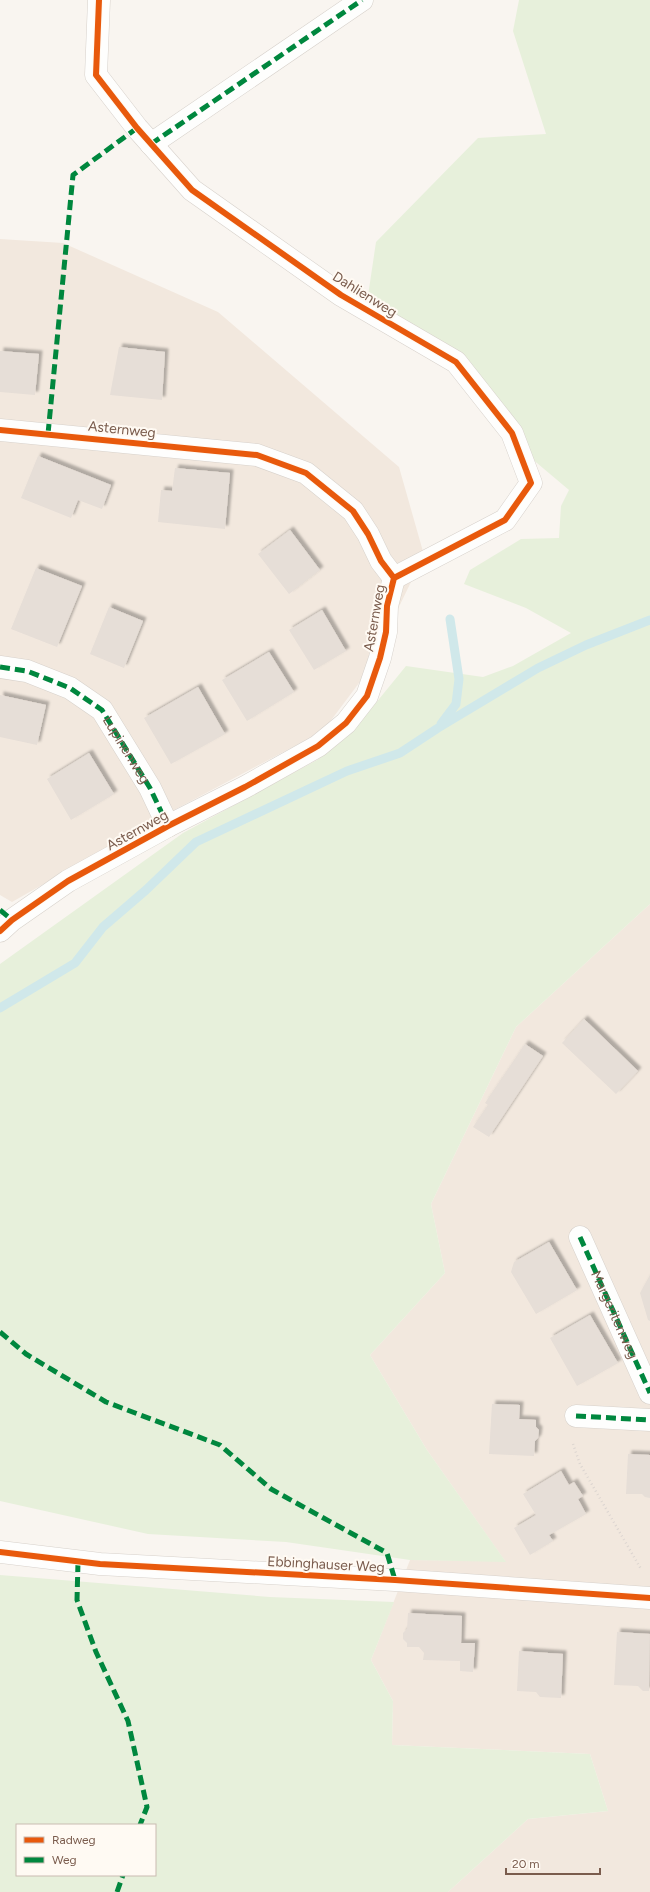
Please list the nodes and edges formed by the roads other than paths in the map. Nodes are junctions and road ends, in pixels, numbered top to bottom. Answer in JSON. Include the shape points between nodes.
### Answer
{"nodes":[{"id":1,"x":99,"y":0,"type":"edge"},
{"id":2,"x":362,"y":0,"type":"edge"},
{"id":3,"x":151,"y":144,"type":"junction"},
{"id":4,"x":0,"y":430,"type":"edge"},
{"id":5,"x":394,"y":578,"type":"junction"},
{"id":6,"x":0,"y":666,"type":"edge"},
{"id":7,"x":168,"y":826,"type":"junction"},
{"id":8,"x":4,"y":920,"type":"edge"},
{"id":9,"x":580,"y":1237,"type":"dead end"},
{"id":10,"x":650,"y":1393,"type":"edge"},
{"id":11,"x":576,"y":1416,"type":"road end"},
{"id":12,"x":650,"y":1420,"type":"edge"},
{"id":13,"x":0,"y":1552,"type":"edge"},
{"id":14,"x":650,"y":1598,"type":"edge"}],
"edges":[{"from":1,"to":3,"type":"street","name":"Dahlienweg","via":[[96,75]]},
{"from":2,"to":3,"type":"street"},
{"from":3,"to":5,"type":"street","name":"Dahlienweg","via":[[192,190],[341,295],[456,362],[512,433],[531,483],[505,520]]},
{"from":4,"to":5,"type":"street","name":"Asternweg","via":[[257,455],[306,473],[353,511],[381,561]]},
{"from":5,"to":7,"type":"street","name":"Asternweg","via":[[387,606],[386,632],[380,658],[367,696],[346,723],[318,746]]},
{"from":6,"to":7,"type":"street","name":"Lupinenweg","via":[[26,671],[70,688],[102,710],[150,788]]},
{"from":7,"to":8,"type":"street","name":"Asternweg","via":[[68,881]]},
{"from":9,"to":10,"type":"street","name":"Margeritenweg"},
{"from":11,"to":12,"type":"street"},
{"from":13,"to":14,"type":"street","name":"Ebbinghauser Weg","via":[[100,1564]]}]}
